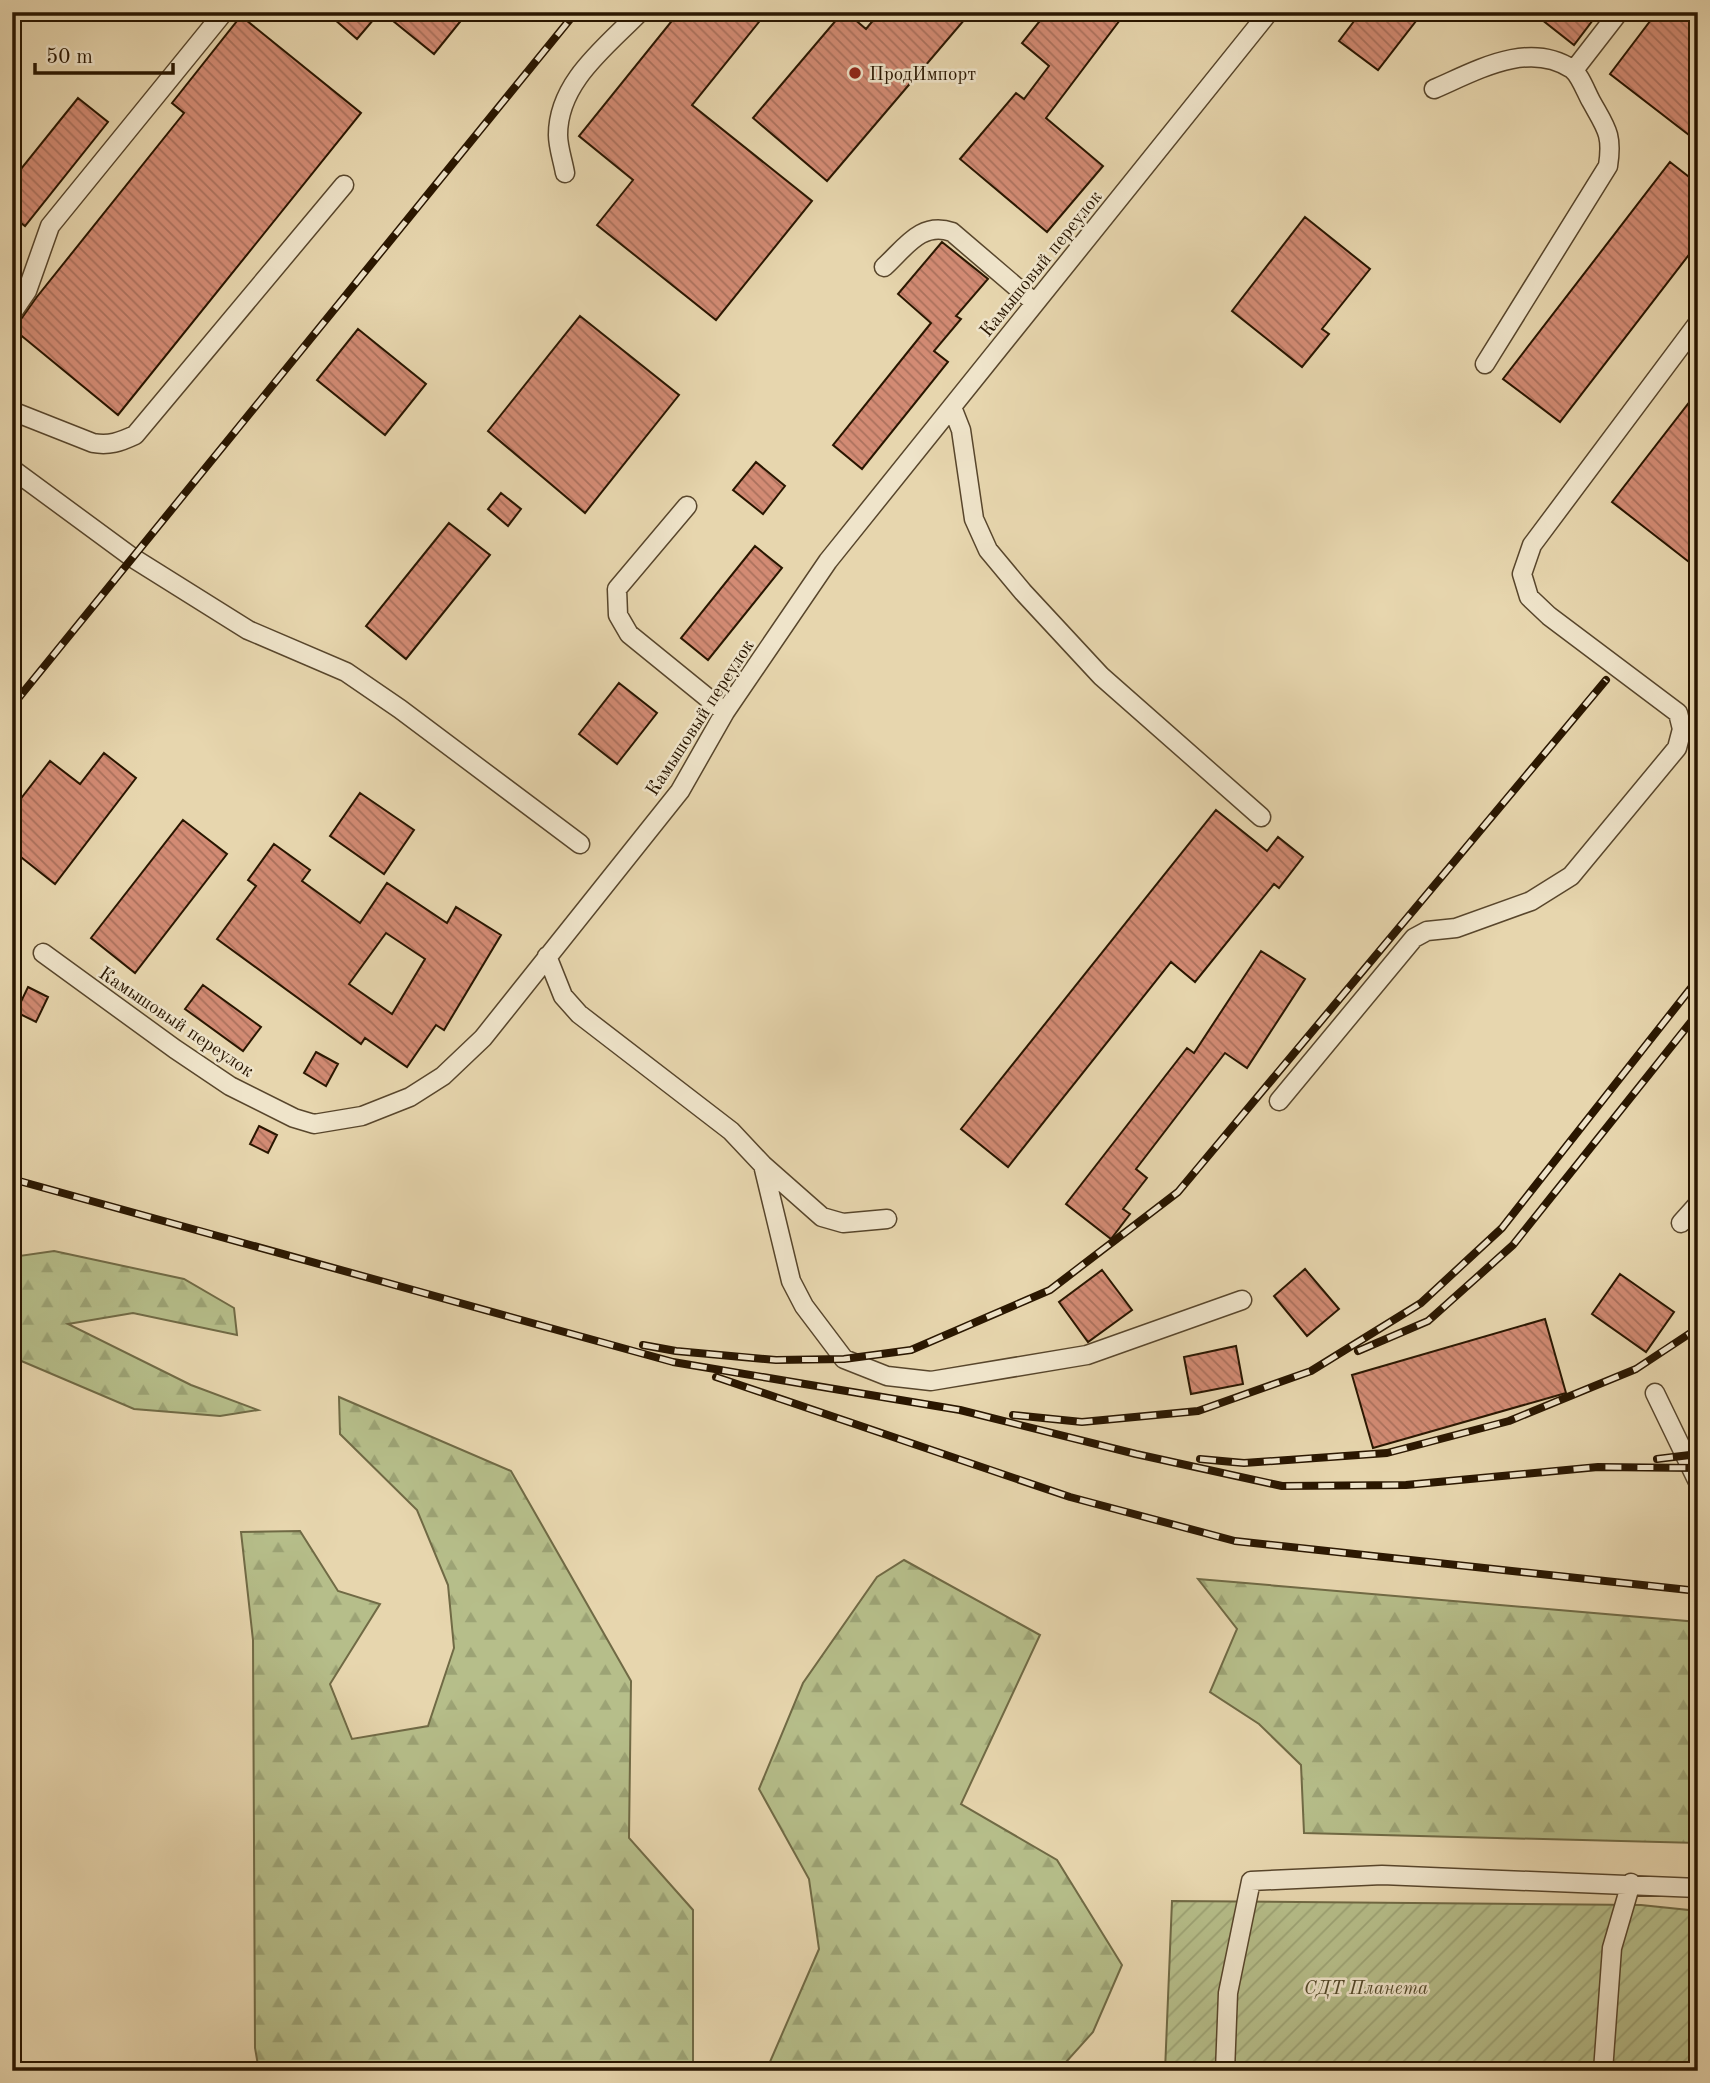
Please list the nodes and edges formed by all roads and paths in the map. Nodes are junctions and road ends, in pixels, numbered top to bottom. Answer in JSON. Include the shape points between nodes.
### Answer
{"nodes":[{"id":1,"x":223,"y":12,"type":"edge"},
{"id":2,"x":640,"y":12,"type":"edge"},
{"id":3,"x":1619,"y":12,"type":"edge"},
{"id":4,"x":1265,"y":14,"type":"edge"},
{"id":5,"x":1574,"y":70,"type":"junction"},
{"id":6,"x":1434,"y":89,"type":"dead end"},
{"id":7,"x":565,"y":173,"type":"dead end"},
{"id":8,"x":344,"y":185,"type":"dead end"},
{"id":9,"x":884,"y":267,"type":"dead end"},
{"id":10,"x":1035,"y":303,"type":"junction"},
{"id":11,"x":12,"y":313,"type":"edge"},
{"id":12,"x":1698,"y":323,"type":"edge"},
{"id":13,"x":1485,"y":364,"type":"dead end"},
{"id":14,"x":952,"y":407,"type":"junction"},
{"id":15,"x":12,"y":411,"type":"edge"},
{"id":16,"x":12,"y":469,"type":"edge"},
{"id":17,"x":687,"y":506,"type":"dead end"},
{"id":18,"x":725,"y":712,"type":"junction"},
{"id":19,"x":1261,"y":817,"type":"dead end"},
{"id":20,"x":580,"y":844,"type":"dead end"},
{"id":21,"x":43,"y":953,"type":"dead end"},
{"id":22,"x":547,"y":956,"type":"junction"},
{"id":23,"x":1279,"y":1101,"type":"dead end"},
{"id":24,"x":764,"y":1165,"type":"junction"},
{"id":25,"x":1698,"y":1204,"type":"edge"},
{"id":26,"x":887,"y":1219,"type":"dead end"},
{"id":27,"x":1681,"y":1223,"type":"dead end"},
{"id":28,"x":1242,"y":1300,"type":"dead end"},
{"id":29,"x":1656,"y":1393,"type":"dead end"},
{"id":30,"x":1698,"y":1482,"type":"edge"},
{"id":31,"x":1631,"y":1883,"type":"junction"},
{"id":32,"x":1698,"y":1888,"type":"edge"},
{"id":33,"x":1225,"y":2071,"type":"edge"},
{"id":34,"x":1603,"y":2071,"type":"edge"}],
"edges":[{"from":1,"to":11,"type":"street","via":[[50,226],[27,291]]},
{"from":2,"to":7,"type":"street","via":[[578,74],[562,107],[558,136]]},
{"from":3,"to":5,"type":"street"},
{"from":4,"to":10,"type":"street","name":"Камышовый переулок"},
{"from":5,"to":6,"type":"street","via":[[1547,59],[1506,59]]},
{"from":5,"to":13,"type":"street","via":[[1609,134],[1608,166]]},
{"from":8,"to":15,"type":"street","via":[[135,435],[105,445],[93,443]]},
{"from":9,"to":10,"type":"street","via":[[923,231],[939,227],[952,232]]},
{"from":10,"to":14,"type":"street","name":"Камышовый переулок"},
{"from":12,"to":23,"type":"street","via":[[1532,545],[1522,574],[1529,597],[1549,616],[1678,713],[1682,729],[1677,748],[1571,876],[1531,901],[1413,938]]},
{"from":14,"to":18,"type":"street","name":"Камышовый переулок","via":[[828,561]]},
{"from":14,"to":19,"type":"street","via":[[961,430],[974,519],[988,550],[1101,676]]},
{"from":16,"to":20,"type":"street","via":[[133,558],[248,630],[346,672]]},
{"from":17,"to":18,"type":"street","via":[[617,589],[618,615],[629,634]]},
{"from":18,"to":22,"type":"street","name":"Камышовый переулок","via":[[680,791]]},
{"from":21,"to":22,"type":"street","name":"Камышовый переулок","via":[[230,1086],[314,1124],[362,1116],[410,1097],[443,1076],[483,1038]]},
{"from":22,"to":24,"type":"street","via":[[563,996],[579,1014],[730,1131]]},
{"from":24,"to":26,"type":"street","via":[[822,1217],[843,1223]]},
{"from":24,"to":28,"type":"street","via":[[791,1281],[804,1306],[844,1359],[887,1376],[932,1381],[1087,1355]]},
{"from":25,"to":27,"type":"street"},
{"from":29,"to":30,"type":"street"},
{"from":31,"to":32,"type":"street"},
{"from":31,"to":33,"type":"street","via":[[1382,1875],[1251,1881],[1228,1993]]},
{"from":31,"to":34,"type":"street","via":[[1612,1948]]}]}
